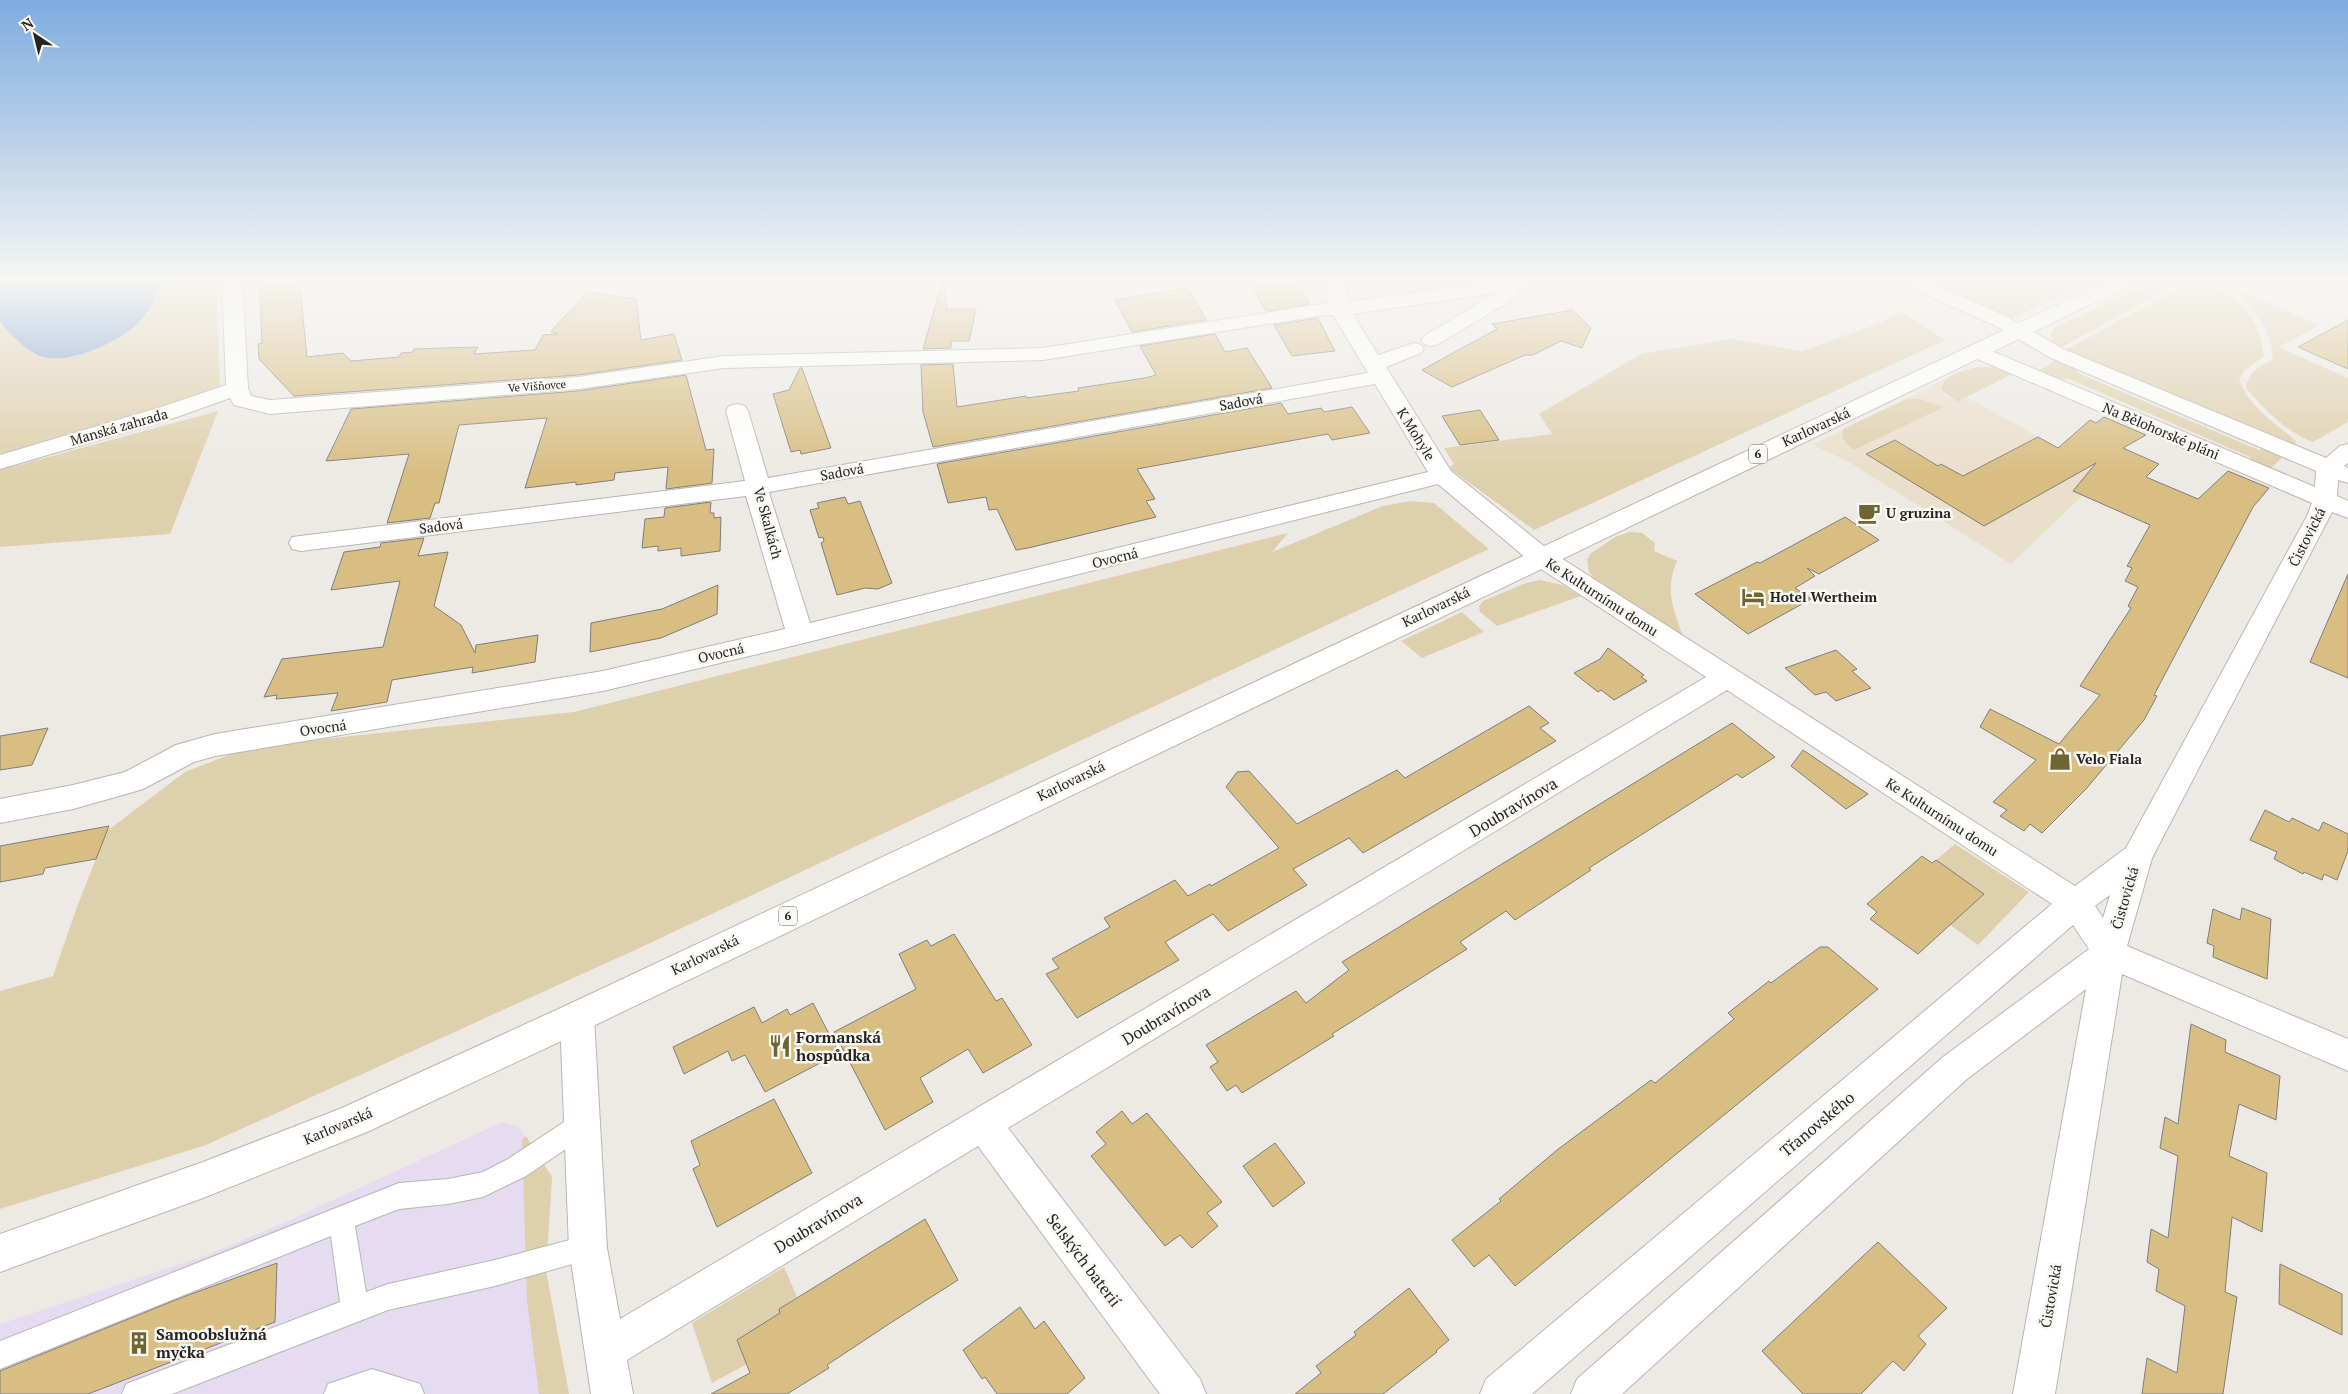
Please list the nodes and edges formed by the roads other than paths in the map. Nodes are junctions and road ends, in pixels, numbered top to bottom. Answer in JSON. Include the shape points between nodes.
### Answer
{"nodes":[{"id":1,"x":235,"y":344,"type":"edge"},
{"id":2,"x":1105,"y":344,"type":"edge"},
{"id":3,"x":1361,"y":344,"type":"edge"},
{"id":4,"x":1422,"y":344,"type":"edge"},
{"id":5,"x":1990,"y":344,"type":"edge"},
{"id":6,"x":2042,"y":344,"type":"edge"},
{"id":7,"x":1975,"y":351,"type":"junction"},
{"id":8,"x":1377,"y":371,"type":"junction"},
{"id":9,"x":237,"y":388,"type":"junction"},
{"id":10,"x":737,"y":411,"type":"dead end"},
{"id":11,"x":2348,"y":451,"type":"edge"},
{"id":12,"x":0,"y":462,"type":"edge"},
{"id":13,"x":2338,"y":472,"type":"edge"},
{"id":14,"x":1442,"y":476,"type":"junction"},
{"id":15,"x":757,"y":487,"type":"junction"},
{"id":16,"x":2336,"y":505,"type":"edge"},
{"id":17,"x":301,"y":544,"type":"dead end"},
{"id":18,"x":1541,"y":557,"type":"junction"},
{"id":19,"x":800,"y":635,"type":"junction"},
{"id":20,"x":1726,"y":678,"type":"junction"},
{"id":21,"x":0,"y":811,"type":"edge"},
{"id":22,"x":2137,"y":857,"type":"junction"},
{"id":23,"x":2076,"y":903,"type":"junction"},
{"id":24,"x":2109,"y":953,"type":"junction"},
{"id":25,"x":577,"y":1016,"type":"junction"},
{"id":26,"x":2348,"y":1055,"type":"edge"},
{"id":27,"x":582,"y":1124,"type":"junction"},
{"id":28,"x":984,"y":1125,"type":"junction"},
{"id":29,"x":341,"y":1219,"type":"junction"},
{"id":30,"x":588,"y":1248,"type":"junction"},
{"id":31,"x":0,"y":1253,"type":"edge"},
{"id":32,"x":355,"y":1309,"type":"junction"},
{"id":33,"x":604,"y":1351,"type":"junction"},
{"id":34,"x":0,"y":1355,"type":"edge"},
{"id":35,"x":136,"y":1394,"type":"edge"},
{"id":36,"x":338,"y":1394,"type":"edge"},
{"id":37,"x":410,"y":1394,"type":"edge"},
{"id":38,"x":612,"y":1394,"type":"edge"},
{"id":39,"x":1185,"y":1394,"type":"edge"},
{"id":40,"x":1501,"y":1394,"type":"edge"},
{"id":41,"x":1592,"y":1394,"type":"edge"},
{"id":42,"x":2034,"y":1394,"type":"edge"}],
"edges":[{"from":1,"to":9,"type":"street"},
{"from":2,"to":9,"type":"street","name":"Ve Višňovce","via":[[1043,354],[724,362],[578,383],[270,407],[242,400]]},
{"from":3,"to":8,"type":"street","name":"K Mohyle"},
{"from":4,"to":8,"type":"street","name":"Sadová"},
{"from":5,"to":7,"type":"street","name":"Karlovarská","number":"6"},
{"from":6,"to":13,"type":"street","via":[[2056,353]]},
{"from":7,"to":16,"type":"street","name":"Na Bělohorské pláni"},
{"from":7,"to":18,"type":"street","name":"Karlovarská","number":"6"},
{"from":8,"to":14,"type":"street","name":"K Mohyle"},
{"from":8,"to":15,"type":"street","name":"Sadová"},
{"from":9,"to":12,"type":"street","name":"Manská zahrada","via":[[169,412]]},
{"from":10,"to":15,"type":"street","name":"Ve Skalkách"},
{"from":11,"to":13,"type":"street"},
{"from":13,"to":16,"type":"street","name":"Čistovická"},
{"from":14,"to":18,"type":"street","name":"K Mohyle"},
{"from":14,"to":19,"type":"street","name":"Ovocná"},
{"from":15,"to":17,"type":"street","name":"Sadová"},
{"from":15,"to":19,"type":"street","name":"Ve Skalkách"},
{"from":16,"to":22,"type":"street","name":"Čistovická","via":[[2319,516]]},
{"from":18,"to":20,"type":"street","name":"Ke Kulturnímu domu"},
{"from":18,"to":25,"type":"street","name":"Karlovarská","number":"6"},
{"from":19,"to":21,"type":"street","name":"Ovocná","via":[[603,681],[215,745],[186,753],[133,782],[73,798]]},
{"from":20,"to":23,"type":"street","name":"Ke Kulturnímu domu"},
{"from":20,"to":28,"type":"street","name":"Doubravínova"},
{"from":22,"to":23,"type":"street","name":"Třanovského"},
{"from":22,"to":24,"type":"street","name":"Čistovická"},
{"from":23,"to":24,"type":"street","name":"Ke Kulturnímu domu"},
{"from":23,"to":40,"type":"street","name":"Třanovského"},
{"from":24,"to":26,"type":"street"},
{"from":24,"to":41,"type":"street","via":[[1955,1068]]},
{"from":24,"to":42,"type":"street","name":"Čistovická"},
{"from":25,"to":27,"type":"street"},
{"from":25,"to":31,"type":"street","name":"Karlovarská","number":"6","via":[[354,1120],[203,1180]]},
{"from":27,"to":29,"type":"lane","via":[[493,1180],[463,1189],[399,1196]]},
{"from":27,"to":30,"type":"street"},
{"from":28,"to":33,"type":"street","name":"Doubravínova"},
{"from":28,"to":39,"type":"street","name":"Selských baterií"},
{"from":29,"to":32,"type":"lane"},
{"from":29,"to":34,"type":"lane"},
{"from":30,"to":32,"type":"lane","via":[[388,1297]]},
{"from":30,"to":33,"type":"street"},
{"from":32,"to":35,"type":"lane"},
{"from":33,"to":38,"type":"street"},
{"from":36,"to":37,"type":"lane","via":[[372,1383]]}]}
